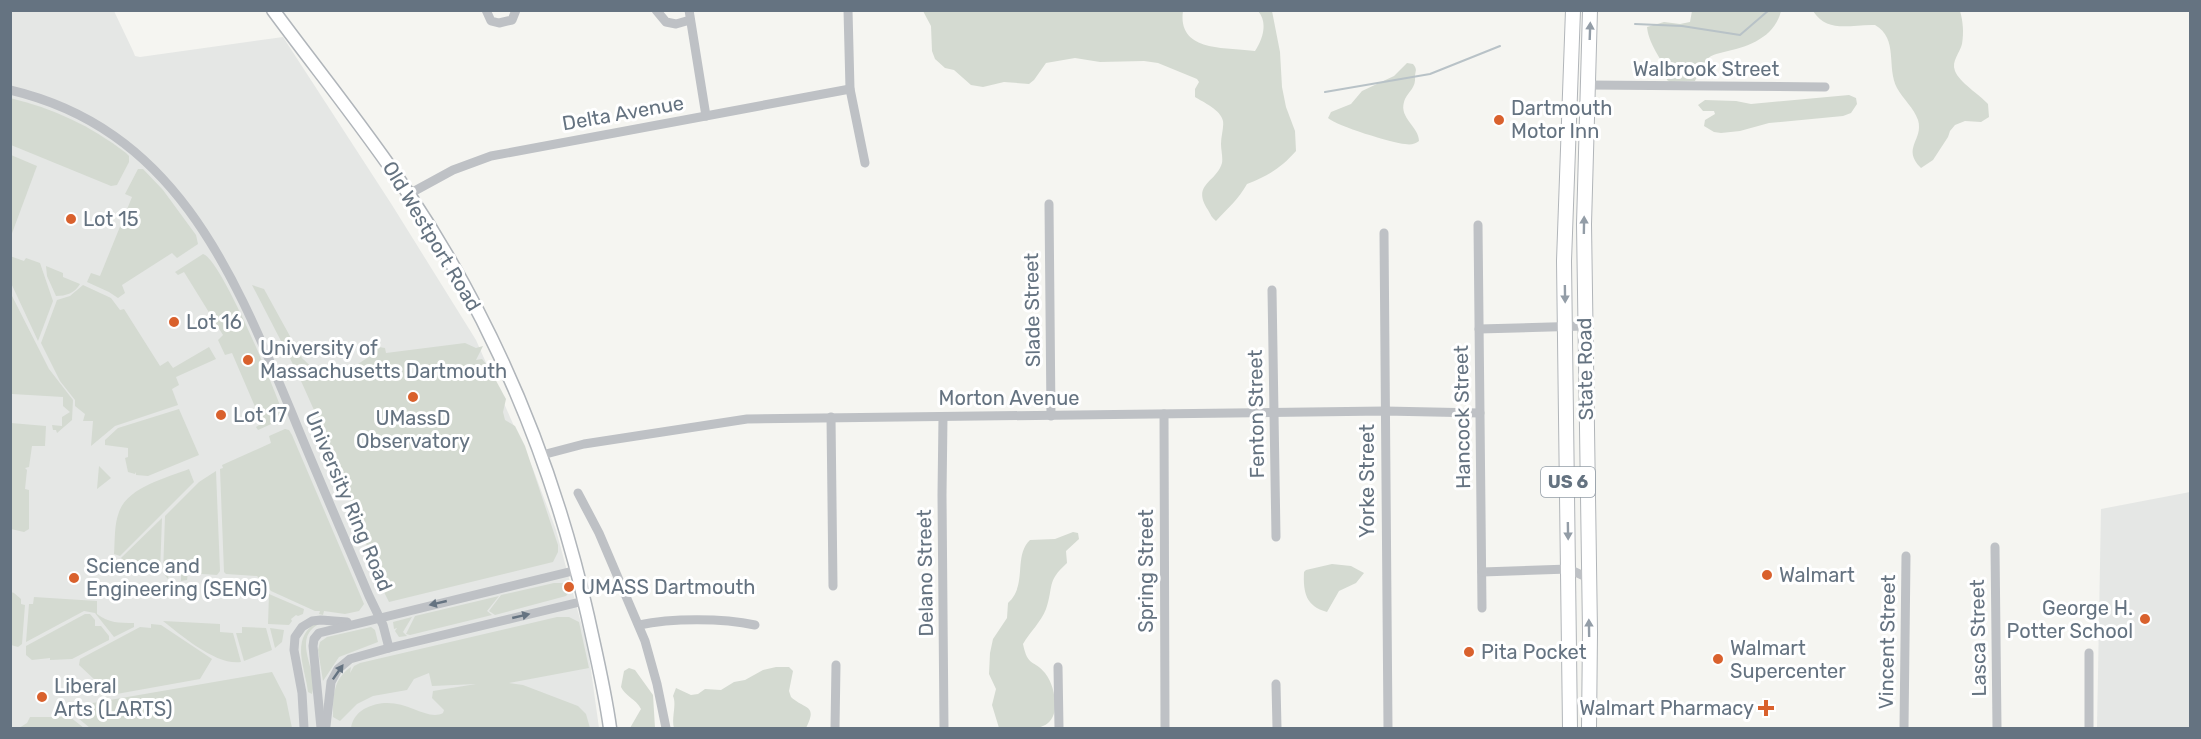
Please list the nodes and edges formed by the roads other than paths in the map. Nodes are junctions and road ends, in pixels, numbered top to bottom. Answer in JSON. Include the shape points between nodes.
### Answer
{"nodes":[{"id":1,"x":273,"y":10,"type":"edge"},
{"id":2,"x":486,"y":10,"type":"edge"},
{"id":3,"x":516,"y":10,"type":"edge"},
{"id":4,"x":656,"y":10,"type":"edge"},
{"id":5,"x":848,"y":10,"type":"edge"},
{"id":6,"x":1573,"y":10,"type":"edge"},
{"id":7,"x":1590,"y":10,"type":"edge"},
{"id":8,"x":690,"y":15,"type":"edge"},
{"id":9,"x":1587,"y":85,"type":"junction"},
{"id":10,"x":1825,"y":87,"type":"dead end"},
{"id":11,"x":850,"y":88,"type":"junction"},
{"id":12,"x":10,"y":90,"type":"edge"},
{"id":13,"x":706,"y":116,"type":"junction"},
{"id":14,"x":865,"y":163,"type":"dead end"},
{"id":15,"x":409,"y":194,"type":"junction"},
{"id":16,"x":1049,"y":204,"type":"dead end"},
{"id":17,"x":1478,"y":225,"type":"dead end"},
{"id":18,"x":1384,"y":233,"type":"dead end"},
{"id":19,"x":1272,"y":291,"type":"dead end"},
{"id":20,"x":1584,"y":326,"type":"junction"},
{"id":21,"x":1566,"y":327,"type":"junction"},
{"id":22,"x":1479,"y":329,"type":"junction"},
{"id":23,"x":1385,"y":411,"type":"junction"},
{"id":24,"x":1274,"y":413,"type":"junction"},
{"id":25,"x":1480,"y":413,"type":"junction"},
{"id":26,"x":1164,"y":414,"type":"junction"},
{"id":27,"x":1051,"y":416,"type":"junction"},
{"id":28,"x":831,"y":417,"type":"junction"},
{"id":29,"x":943,"y":417,"type":"junction"},
{"id":30,"x":542,"y":455,"type":"junction"},
{"id":31,"x":578,"y":493,"type":"dead end"},
{"id":32,"x":1276,"y":537,"type":"dead end"},
{"id":33,"x":1995,"y":547,"type":"dead end"},
{"id":34,"x":1906,"y":556,"type":"dead end"},
{"id":35,"x":1569,"y":569,"type":"junction"},
{"id":36,"x":577,"y":570,"type":"junction"},
{"id":37,"x":1482,"y":572,"type":"junction"},
{"id":38,"x":1588,"y":578,"type":"junction"},
{"id":39,"x":833,"y":586,"type":"dead end"},
{"id":40,"x":584,"y":601,"type":"junction"},
{"id":41,"x":1482,"y":608,"type":"dead end"},
{"id":42,"x":380,"y":617,"type":"junction"},
{"id":43,"x":358,"y":622,"type":"junction"},
{"id":44,"x":639,"y":625,"type":"junction"},
{"id":45,"x":755,"y":625,"type":"dead end"},
{"id":46,"x":389,"y":648,"type":"junction"},
{"id":47,"x":2089,"y":653,"type":"dead end"},
{"id":48,"x":836,"y":665,"type":"dead end"},
{"id":49,"x":1058,"y":667,"type":"dead end"},
{"id":50,"x":1276,"y":684,"type":"dead end"},
{"id":51,"x":304,"y":729,"type":"edge"},
{"id":52,"x":321,"y":729,"type":"edge"},
{"id":53,"x":326,"y":729,"type":"edge"},
{"id":54,"x":610,"y":729,"type":"edge"},
{"id":55,"x":666,"y":729,"type":"edge"},
{"id":56,"x":835,"y":729,"type":"edge"},
{"id":57,"x":944,"y":729,"type":"edge"},
{"id":58,"x":1059,"y":729,"type":"edge"},
{"id":59,"x":1165,"y":729,"type":"edge"},
{"id":60,"x":1277,"y":729,"type":"edge"},
{"id":61,"x":1388,"y":729,"type":"edge"},
{"id":62,"x":1570,"y":729,"type":"edge"},
{"id":63,"x":1589,"y":729,"type":"edge"},
{"id":64,"x":1904,"y":729,"type":"edge"},
{"id":65,"x":1997,"y":729,"type":"edge"},
{"id":66,"x":2089,"y":729,"type":"edge"}],
"edges":[{"from":1,"to":15,"type":"main road","name":"Old Westport Road"},
{"from":2,"to":3,"type":"street","via":[[491,21],[499,23],[512,20]]},
{"from":4,"to":8,"type":"street","via":[[666,22],[676,24]]},
{"from":5,"to":11,"type":"street"},
{"from":6,"to":21,"type":"main road","name":"State Road","number":"US 6","one_way":true,"via":[[1565,236]]},
{"from":9,"to":7,"type":"main road","name":"State Road","number":"US 6","one_way":true},
{"from":8,"to":13,"type":"street"},
{"from":9,"to":10,"type":"street","name":"Walbrook Street"},
{"from":20,"to":9,"type":"main road","name":"State Road","number":"US 6","one_way":true},
{"from":11,"to":13,"type":"street","name":"Delta Avenue"},
{"from":11,"to":14,"type":"street"},
{"from":12,"to":42,"type":"street","name":"University Ring Road","via":[[71,110],[114,135],[160,174],[199,226],[224,264],[255,325]]},
{"from":13,"to":15,"type":"street","name":"Delta Avenue","via":[[491,156],[453,170]]},
{"from":15,"to":30,"type":"main road","name":"Old Westport Road","via":[[484,322]]},
{"from":16,"to":27,"type":"street","name":"Slade Street"},
{"from":17,"to":22,"type":"street","name":"Hancock Street"},
{"from":18,"to":23,"type":"street","name":"Yorke Street"},
{"from":19,"to":24,"type":"street","name":"Fenton Street"},
{"from":20,"to":21,"type":"street"},
{"from":20,"to":38,"type":"main road","name":"State Road","number":"US 6"},
{"from":21,"to":22,"type":"street"},
{"from":21,"to":35,"type":"main road","name":"State Road","number":"US 6","one_way":true},
{"from":22,"to":25,"type":"street","name":"Hancock Street"},
{"from":23,"to":24,"type":"street","name":"Morton Avenue"},
{"from":23,"to":25,"type":"street","name":"Morton Avenue"},
{"from":23,"to":61,"type":"street","name":"Yorke Street"},
{"from":24,"to":26,"type":"street","name":"Morton Avenue"},
{"from":24,"to":32,"type":"street","name":"Fenton Street"},
{"from":25,"to":37,"type":"street","name":"Hancock Street"},
{"from":26,"to":27,"type":"street","name":"Morton Avenue"},
{"from":26,"to":59,"type":"street","name":"Spring Street"},
{"from":27,"to":29,"type":"street","name":"Morton Avenue"},
{"from":28,"to":29,"type":"street","name":"Morton Avenue"},
{"from":28,"to":30,"type":"street","name":"Morton Avenue","via":[[747,418],[584,444]]},
{"from":28,"to":39,"type":"street"},
{"from":29,"to":57,"type":"street","name":"Delano Street"},
{"from":30,"to":36,"type":"main road","name":"Old Westport Road"},
{"from":31,"to":44,"type":"street"},
{"from":33,"to":65,"type":"street","name":"Lasca Street"},
{"from":34,"to":64,"type":"street","name":"Vincent Street"},
{"from":35,"to":37,"type":"street"},
{"from":35,"to":38,"type":"street"},
{"from":35,"to":62,"type":"main road","name":"State Road","number":"US 6"},
{"from":36,"to":40,"type":"main road","name":"Old Westport Road"},
{"from":36,"to":42,"type":"street","name":"University Ring Road","one_way":true},
{"from":37,"to":41,"type":"street","name":"Hancock Street"},
{"from":63,"to":38,"type":"main road","name":"State Road","number":"US 6","one_way":true},
{"from":46,"to":40,"type":"street","one_way":true},
{"from":40,"to":54,"type":"main road","name":"Old Westport Road"},
{"from":42,"to":43,"type":"street","name":"University Ring Road"},
{"from":42,"to":46,"type":"street","name":"University Ring Road"},
{"from":43,"to":51,"type":"street","via":[[316,620],[297,633],[294,645]]},
{"from":43,"to":52,"type":"street","name":"University Ring Road","via":[[322,632],[313,642]]},
{"from":44,"to":45,"type":"street","via":[[660,620],[734,620]]},
{"from":44,"to":55,"type":"street","via":[[652,663]]},
{"from":53,"to":46,"type":"street","one_way":true,"via":[[329,690],[336,672],[350,659]]},
{"from":47,"to":66,"type":"street"},
{"from":48,"to":56,"type":"street"},
{"from":49,"to":58,"type":"street"},
{"from":50,"to":60,"type":"street"}]}
